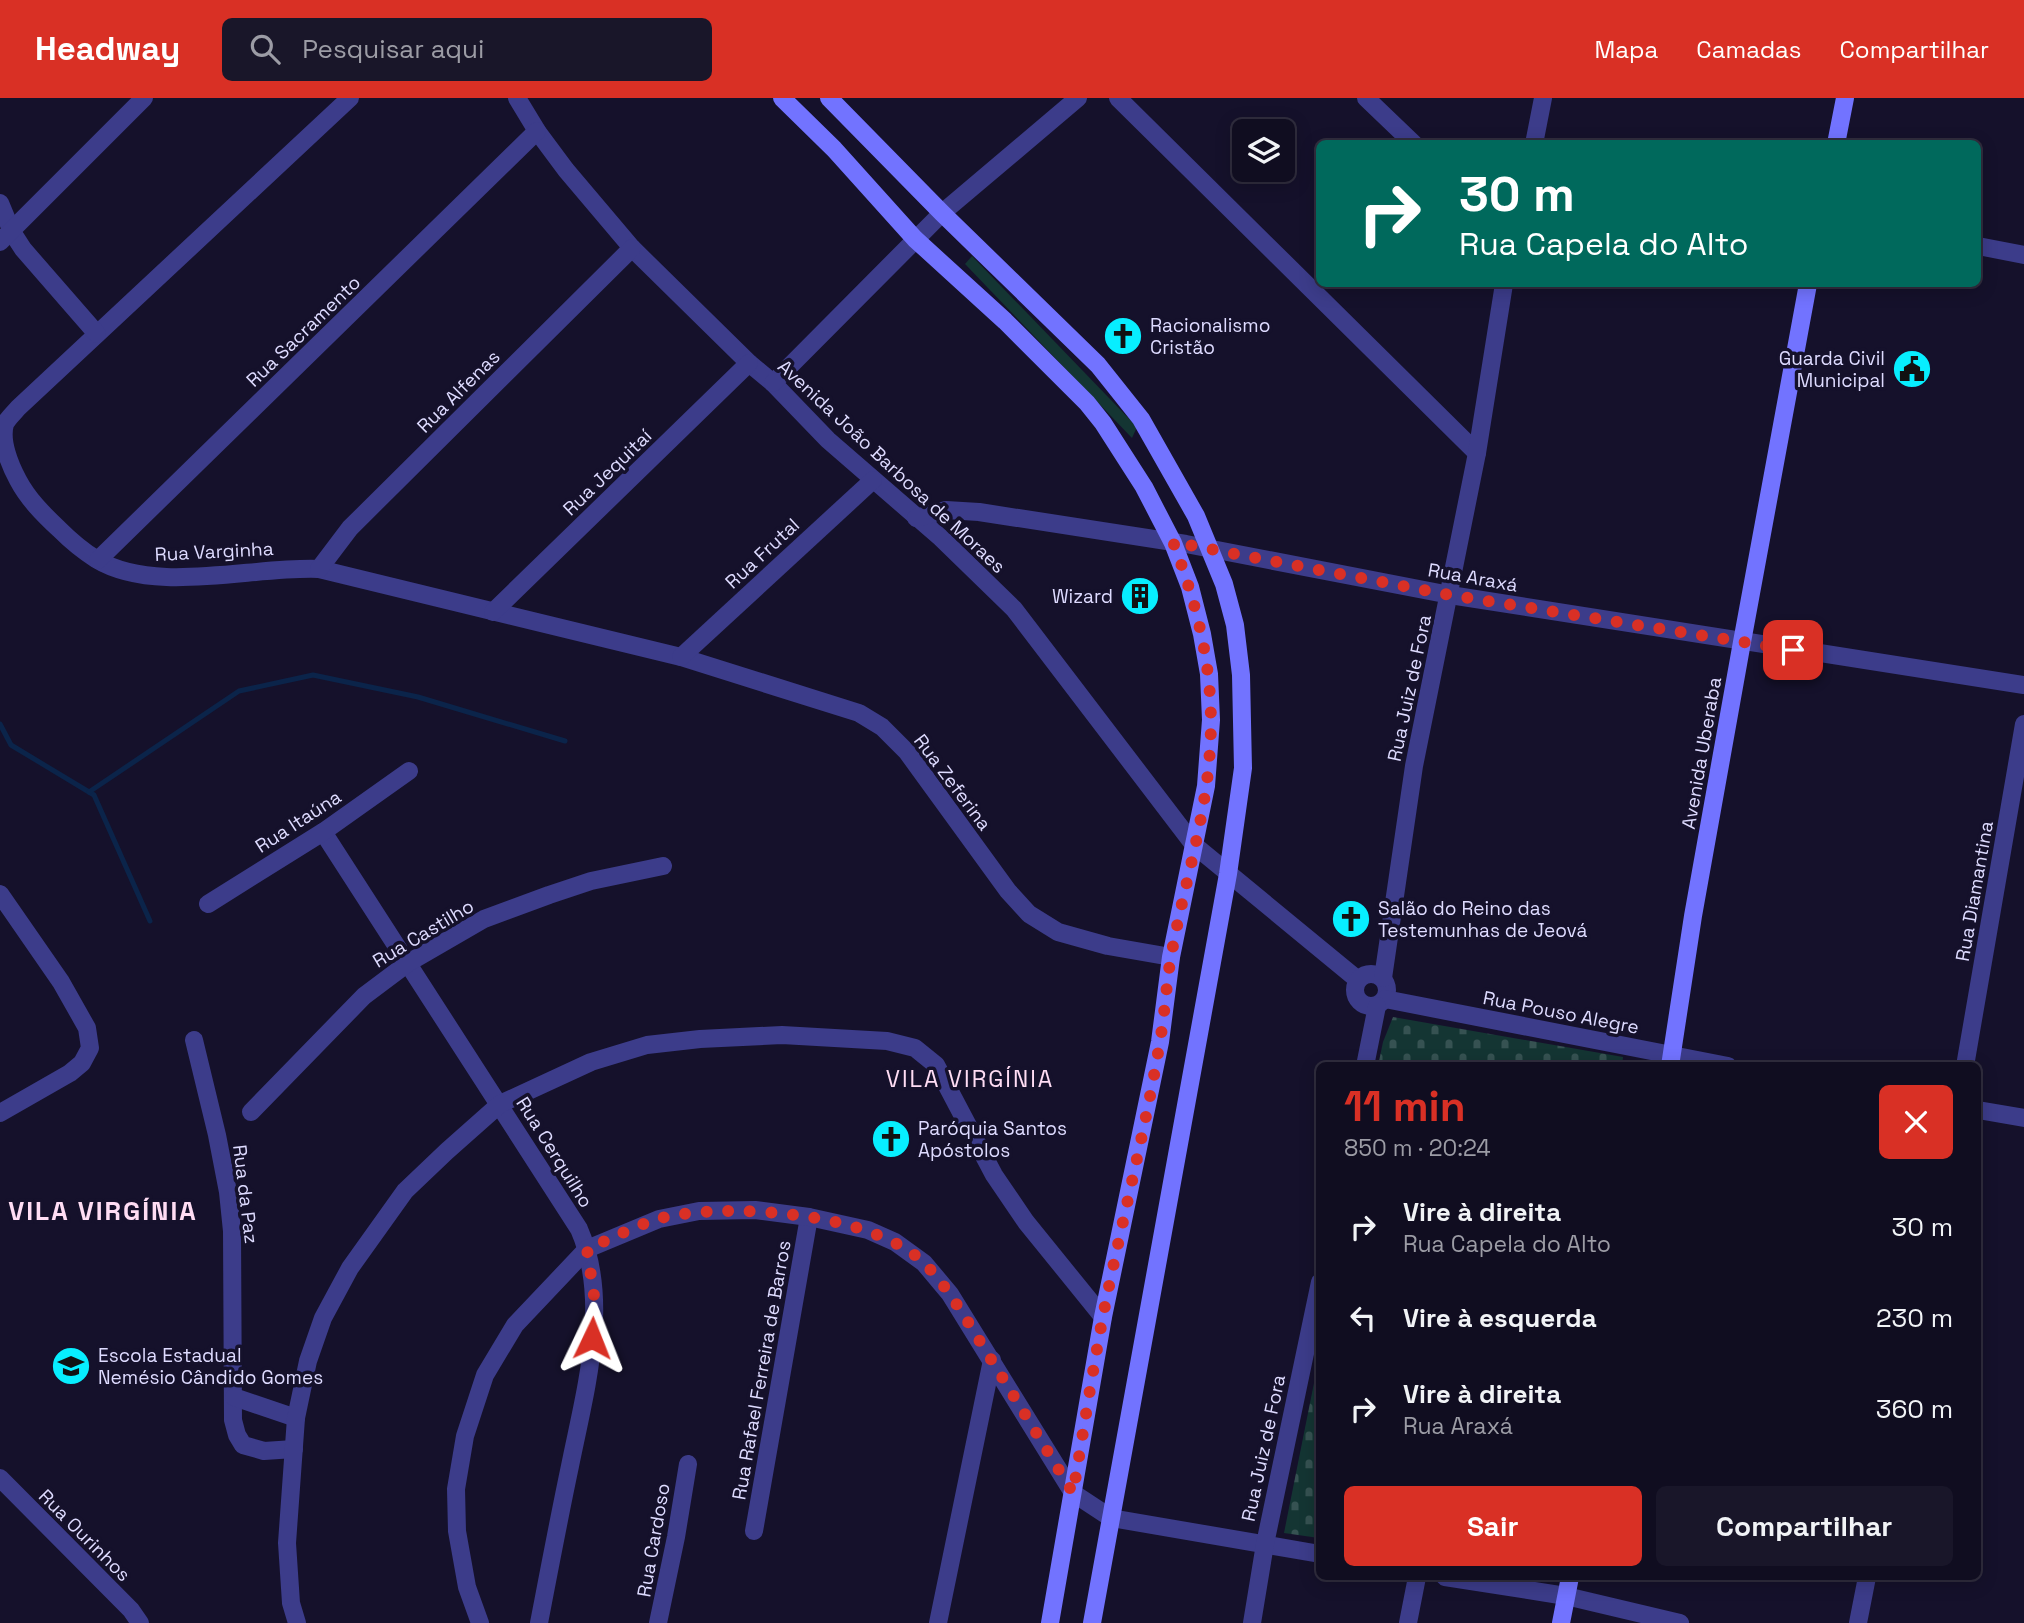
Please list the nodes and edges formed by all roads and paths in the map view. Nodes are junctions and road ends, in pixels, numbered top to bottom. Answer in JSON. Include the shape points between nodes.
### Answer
{"nodes":[{"id":1,"x":351,"y":98,"type":"edge"},
{"id":2,"x":517,"y":98,"type":"edge"},
{"id":3,"x":782,"y":98,"type":"edge"},
{"id":4,"x":830,"y":98,"type":"edge"},
{"id":5,"x":1078,"y":98,"type":"edge"},
{"id":6,"x":1118,"y":98,"type":"edge"},
{"id":7,"x":1366,"y":98,"type":"edge"},
{"id":8,"x":1543,"y":98,"type":"edge"},
{"id":9,"x":1845,"y":98,"type":"edge"},
{"id":10,"x":143,"y":99,"type":"edge"},
{"id":11,"x":537,"y":131,"type":"junction"},
{"id":12,"x":1411,"y":140,"type":"edge"},
{"id":13,"x":1535,"y":140,"type":"edge"},
{"id":14,"x":1837,"y":140,"type":"edge"},
{"id":15,"x":0,"y":203,"type":"edge"},
{"id":16,"x":942,"y":213,"type":"junction"},
{"id":17,"x":6,"y":237,"type":"edge"},
{"id":18,"x":915,"y":239,"type":"junction"},
{"id":19,"x":632,"y":247,"type":"junction"},
{"id":20,"x":1981,"y":247,"type":"edge"},
{"id":21,"x":2024,"y":255,"type":"edge"},
{"id":22,"x":1504,"y":287,"type":"edge"},
{"id":23,"x":1807,"y":287,"type":"edge"},
{"id":24,"x":97,"y":334,"type":"junction"},
{"id":25,"x":750,"y":363,"type":"junction"},
{"id":26,"x":773,"y":383,"type":"junction"},
{"id":27,"x":1477,"y":453,"type":"junction"},
{"id":28,"x":873,"y":480,"type":"junction"},
{"id":29,"x":916,"y":518,"type":"junction"},
{"id":30,"x":1173,"y":542,"type":"junction"},
{"id":31,"x":1210,"y":549,"type":"junction"},
{"id":32,"x":97,"y":560,"type":"junction"},
{"id":33,"x":319,"y":569,"type":"junction"},
{"id":34,"x":1450,"y":595,"type":"junction"},
{"id":35,"x":493,"y":612,"type":"junction"},
{"id":36,"x":1742,"y":642,"type":"junction"},
{"id":37,"x":681,"y":657,"type":"junction"},
{"id":38,"x":2024,"y":685,"type":"edge"},
{"id":39,"x":2024,"y":724,"type":"edge"},
{"id":40,"x":410,"y":771,"type":"dead end"},
{"id":41,"x":323,"y":832,"type":"junction"},
{"id":42,"x":1194,"y":845,"type":"junction"},
{"id":43,"x":663,"y":866,"type":"dead end"},
{"id":44,"x":1228,"y":874,"type":"junction"},
{"id":45,"x":0,"y":894,"type":"edge"},
{"id":46,"x":208,"y":904,"type":"dead end"},
{"id":47,"x":1171,"y":957,"type":"junction"},
{"id":48,"x":408,"y":962,"type":"junction"},
{"id":49,"x":1383,"y":978,"type":"junction"},
{"id":50,"x":1358,"y":980,"type":"junction"},
{"id":51,"x":1381,"y":1002,"type":"junction"},
{"id":52,"x":194,"y":1040,"type":"dead end"},
{"id":53,"x":1670,"y":1061,"type":"edge"},
{"id":54,"x":1366,"y":1062,"type":"edge"},
{"id":55,"x":1966,"y":1062,"type":"edge"},
{"id":56,"x":500,"y":1104,"type":"junction"},
{"id":57,"x":1981,"y":1111,"type":"edge"},
{"id":58,"x":251,"y":1112,"type":"dead end"},
{"id":59,"x":0,"y":1113,"type":"edge"},
{"id":60,"x":2024,"y":1118,"type":"edge"},
{"id":61,"x":809,"y":1217,"type":"junction"},
{"id":62,"x":587,"y":1249,"type":"junction"},
{"id":63,"x":1316,"y":1301,"type":"edge"},
{"id":64,"x":1103,"y":1317,"type":"junction"},
{"id":65,"x":992,"y":1360,"type":"junction"},
{"id":66,"x":234,"y":1397,"type":"junction"},
{"id":67,"x":296,"y":1419,"type":"junction"},
{"id":68,"x":294,"y":1449,"type":"junction"},
{"id":69,"x":688,"y":1464,"type":"dead end"},
{"id":70,"x":0,"y":1478,"type":"edge"},
{"id":71,"x":1073,"y":1493,"type":"junction"},
{"id":72,"x":1111,"y":1518,"type":"junction"},
{"id":73,"x":754,"y":1531,"type":"dead end"},
{"id":74,"x":1265,"y":1544,"type":"junction"},
{"id":75,"x":1316,"y":1553,"type":"edge"},
{"id":76,"x":1415,"y":1580,"type":"edge"},
{"id":77,"x":1463,"y":1580,"type":"edge"},
{"id":78,"x":1569,"y":1580,"type":"edge"},
{"id":79,"x":1866,"y":1580,"type":"edge"},
{"id":80,"x":1566,"y":1596,"type":"junction"},
{"id":81,"x":140,"y":1623,"type":"edge"},
{"id":82,"x":297,"y":1623,"type":"edge"},
{"id":83,"x":480,"y":1623,"type":"edge"},
{"id":84,"x":538,"y":1623,"type":"edge"},
{"id":85,"x":658,"y":1623,"type":"edge"},
{"id":86,"x":938,"y":1623,"type":"edge"},
{"id":87,"x":1049,"y":1623,"type":"edge"},
{"id":88,"x":1092,"y":1623,"type":"edge"},
{"id":89,"x":1252,"y":1623,"type":"edge"},
{"id":90,"x":1408,"y":1623,"type":"edge"},
{"id":91,"x":1561,"y":1623,"type":"edge"},
{"id":92,"x":1679,"y":1623,"type":"edge"},
{"id":93,"x":1858,"y":1623,"type":"edge"}],
"edges":[{"from":1,"to":24,"type":"street","name":"Rua Varginha"},
{"from":2,"to":11,"type":"street","name":"Avenida João Barbosa de Moraes"},
{"from":3,"to":18,"type":"main road"},
{"from":4,"to":16,"type":"main road"},
{"from":5,"to":16,"type":"street"},
{"from":6,"to":27,"type":"street"},
{"from":7,"to":12,"type":"street"},
{"from":8,"to":13,"type":"street"},
{"from":9,"to":14,"type":"main road"},
{"from":10,"to":17,"type":"street"},
{"from":11,"to":19,"type":"street","name":"Avenida João Barbosa de Moraes"},
{"from":11,"to":32,"type":"street","name":"Rua Sacramento"},
{"from":15,"to":17,"type":"street"},
{"from":16,"to":18,"type":"street"},
{"from":16,"to":31,"type":"main road","via":[[1098,365],[1141,419]]},
{"from":17,"to":24,"type":"street"},
{"from":18,"to":26,"type":"street"},
{"from":18,"to":30,"type":"main road","via":[[1087,404],[1144,487]]},
{"from":19,"to":25,"type":"street","name":"Avenida João Barbosa de Moraes"},
{"from":19,"to":33,"type":"street","name":"Rua Alfenas","via":[[350,528]]},
{"from":20,"to":21,"type":"street"},
{"from":22,"to":27,"type":"street","name":"Rua Juiz de Fora"},
{"from":23,"to":36,"type":"main road","name":"Avenida Uberaba"},
{"from":24,"to":32,"type":"street","name":"Rua Varginha","via":[[18,408],[3,426],[2,443],[26,495]]},
{"from":25,"to":26,"type":"street","name":"Avenida João Barbosa de Moraes"},
{"from":25,"to":35,"type":"street","name":"Rua Jequitaí"},
{"from":26,"to":28,"type":"street","name":"Avenida João Barbosa de Moraes"},
{"from":27,"to":34,"type":"street","name":"Rua Juiz de Fora"},
{"from":28,"to":29,"type":"street","name":"Avenida João Barbosa de Moraes"},
{"from":28,"to":37,"type":"street","name":"Rua Frutal"},
{"from":29,"to":30,"type":"street","name":"Rua Araxá","via":[[946,510],[979,512]]},
{"from":29,"to":42,"type":"street","name":"Avenida João Barbosa de Moraes","via":[[1014,609]]},
{"from":30,"to":31,"type":"street","name":"Rua Araxá"},
{"from":30,"to":42,"type":"main road","via":[[1190,587],[1209,674],[1210,751]]},
{"from":31,"to":34,"type":"street","name":"Rua Araxá"},
{"from":31,"to":44,"type":"main road","via":[[1232,615],[1241,675],[1243,768]]},
{"from":32,"to":33,"type":"street","name":"Rua Varginha","via":[[154,577]]},
{"from":33,"to":35,"type":"street","name":"Rua Varginha"},
{"from":34,"to":36,"type":"street","name":"Rua Araxá"},
{"from":34,"to":49,"type":"street","name":"Rua Juiz de Fora","via":[[1414,766]]},
{"from":35,"to":37,"type":"street","name":"Rua Varginha"},
{"from":36,"to":38,"type":"street","name":"Rua Araxá"},
{"from":36,"to":53,"type":"main road","name":"Avenida Uberaba"},
{"from":37,"to":47,"type":"street","name":"Rua Zeferina","via":[[859,713],[883,727],[907,752],[1029,914],[1058,932]]},
{"from":39,"to":55,"type":"street","name":"Rua Diamantina"},
{"from":40,"to":41,"type":"street","name":"Rua Itaúna"},
{"from":41,"to":46,"type":"street","name":"Rua Itaúna"},
{"from":41,"to":48,"type":"street","name":"Rua Cerquilho"},
{"from":42,"to":44,"type":"street","name":"Avenida João Barbosa de Moraes"},
{"from":42,"to":47,"type":"main road"},
{"from":43,"to":48,"type":"street","name":"Rua Castilho","via":[[591,881],[484,919]]},
{"from":44,"to":50,"type":"street"},
{"from":44,"to":72,"type":"main road"},
{"from":45,"to":59,"type":"street","via":[[68,993],[87,1028],[90,1048],[70,1073]]},
{"from":47,"to":64,"type":"main road","via":[[1160,1042]]},
{"from":48,"to":56,"type":"street","name":"Rua Cerquilho"},
{"from":48,"to":58,"type":"street","name":"Rua Castilho","via":[[363,996]]},
{"from":49,"to":50,"type":"street","via":[[1373,974]]},
{"from":49,"to":51,"type":"street","via":[[1388,988]]},
{"from":50,"to":51,"type":"street","via":[[1354,991],[1358,1000],[1367,1006]]},
{"from":51,"to":53,"type":"street","name":"Rua Pouso Alegre"},
{"from":51,"to":54,"type":"street"},
{"from":52,"to":66,"type":"street","name":"Rua da Paz","via":[[228,1192]]},
{"from":56,"to":62,"type":"street","name":"Rua Cerquilho"},
{"from":56,"to":64,"type":"street","via":[[591,1062],[647,1045],[782,1035],[887,1041],[915,1048],[936,1065],[948,1084],[1013,1205]]},
{"from":56,"to":67,"type":"street","via":[[405,1191],[350,1268],[323,1318]]},
{"from":57,"to":60,"type":"street"},
{"from":61,"to":62,"type":"street","via":[[755,1210],[699,1211],[659,1219]]},
{"from":61,"to":65,"type":"street","via":[[868,1230],[924,1263]]},
{"from":61,"to":73,"type":"street","name":"Rua Rafael Ferreira de Barros"},
{"from":62,"to":83,"type":"street","via":[[515,1325],[485,1375],[465,1436],[456,1489],[457,1531],[467,1587]]},
{"from":62,"to":84,"type":"street","name":"Rua Cerquilho","via":[[594,1296],[592,1338]]},
{"from":63,"to":74,"type":"street","name":"Rua Juiz de Fora"},
{"from":64,"to":71,"type":"main road"},
{"from":65,"to":71,"type":"street"},
{"from":65,"to":86,"type":"street"},
{"from":66,"to":67,"type":"street"},
{"from":66,"to":68,"type":"street","name":"Rua da Paz","via":[[233,1420],[243,1445],[264,1451]]},
{"from":67,"to":68,"type":"street"},
{"from":68,"to":82,"type":"street","via":[[287,1543]]},
{"from":69,"to":85,"type":"street","name":"Rua Cardoso"},
{"from":70,"to":81,"type":"street","name":"Rua Ourinhos"},
{"from":71,"to":72,"type":"street"},
{"from":71,"to":87,"type":"main road"},
{"from":72,"to":74,"type":"street"},
{"from":72,"to":88,"type":"main road"},
{"from":74,"to":75,"type":"street"},
{"from":74,"to":89,"type":"street","name":"Rua Juiz de Fora"},
{"from":76,"to":90,"type":"street"},
{"from":77,"to":80,"type":"street"},
{"from":78,"to":80,"type":"main road"},
{"from":79,"to":93,"type":"street"},
{"from":80,"to":91,"type":"main road"},
{"from":80,"to":92,"type":"street"}]}
